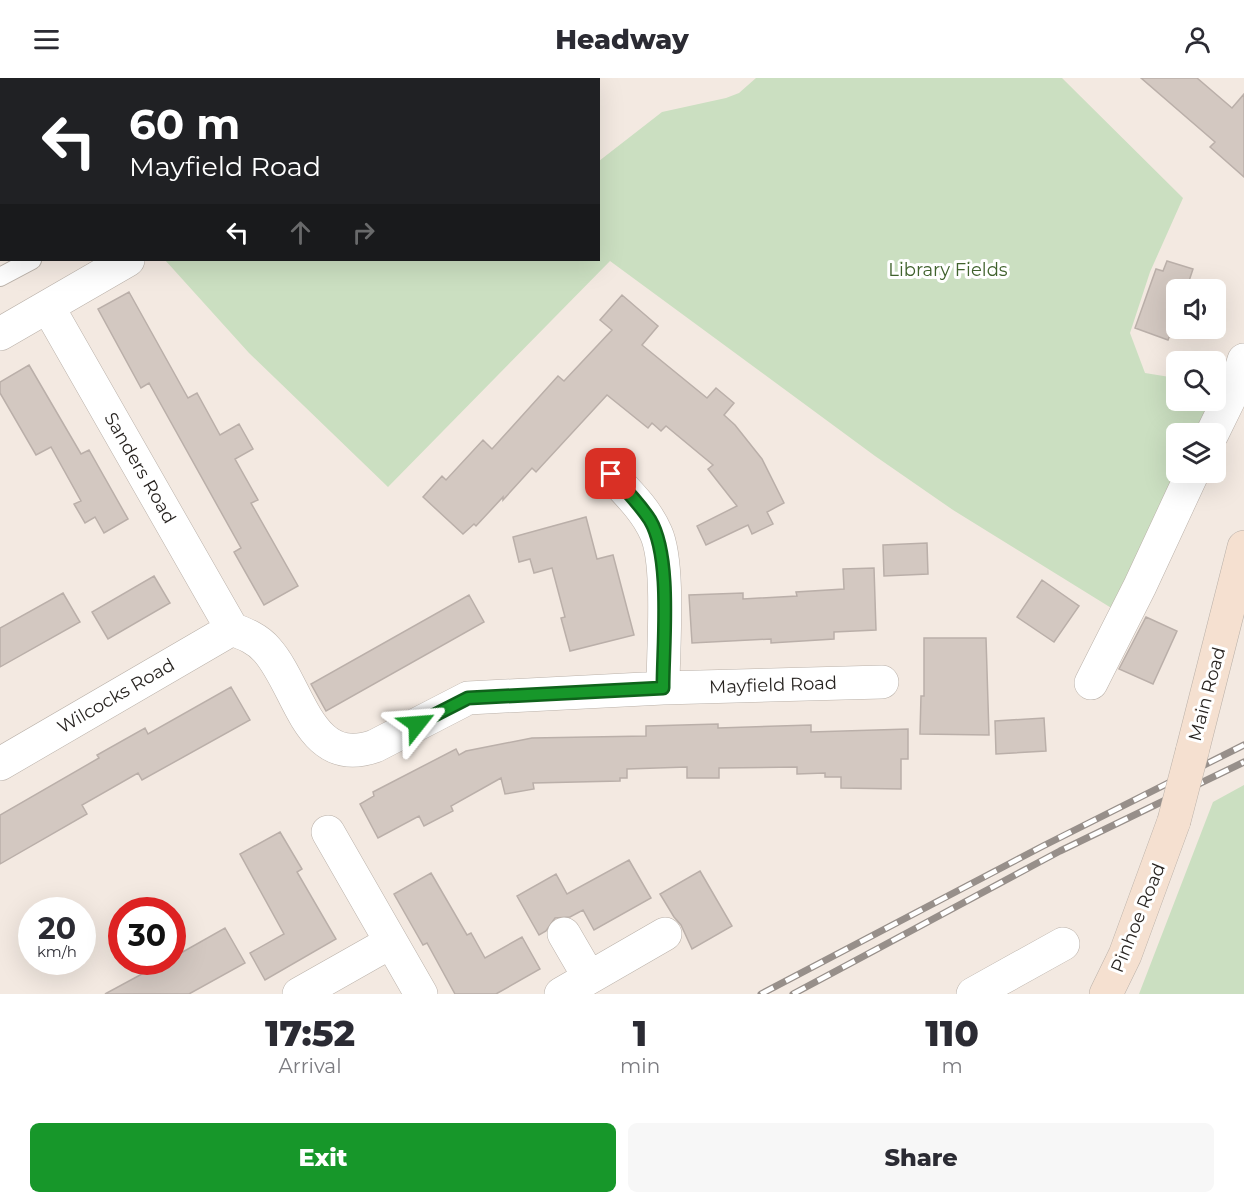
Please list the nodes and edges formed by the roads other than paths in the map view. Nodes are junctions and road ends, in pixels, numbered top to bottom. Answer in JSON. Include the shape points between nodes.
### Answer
{"nodes":[{"id":1,"x":30,"y":261,"type":"edge"},
{"id":2,"x":126,"y":261,"type":"edge"},
{"id":3,"x":0,"y":277,"type":"edge"},
{"id":4,"x":48,"y":307,"type":"junction"},
{"id":5,"x":0,"y":334,"type":"edge"},
{"id":6,"x":1244,"y":360,"type":"edge"},
{"id":7,"x":1217,"y":423,"type":"edge"},
{"id":8,"x":611,"y":474,"type":"dead end"},
{"id":9,"x":1188,"y":483,"type":"edge"},
{"id":10,"x":1244,"y":547,"type":"edge"},
{"id":11,"x":232,"y":629,"type":"junction"},
{"id":12,"x":882,"y":682,"type":"dead end"},
{"id":13,"x":1091,"y":683,"type":"dead end"},
{"id":14,"x":663,"y":688,"type":"junction"},
{"id":15,"x":0,"y":764,"type":"edge"},
{"id":16,"x":1171,"y":831,"type":"joint"},
{"id":17,"x":328,"y":832,"type":"dead end"},
{"id":18,"x":564,"y":934,"type":"dead end"},
{"id":19,"x":665,"y":934,"type":"dead end"},
{"id":20,"x":391,"y":942,"type":"junction"},
{"id":21,"x":1063,"y":944,"type":"dead end"},
{"id":22,"x":589,"y":978,"type":"junction"},
{"id":23,"x":1020,"y":983,"type":"edge"},
{"id":24,"x":299,"y":994,"type":"edge"},
{"id":25,"x":421,"y":994,"type":"edge"},
{"id":26,"x":561,"y":994,"type":"edge"},
{"id":27,"x":973,"y":994,"type":"edge"},
{"id":28,"x":1106,"y":994,"type":"edge"}],
"edges":[{"from":1,"to":3,"type":"lane"},
{"from":2,"to":4,"type":"street"},
{"from":4,"to":5,"type":"street"},
{"from":4,"to":11,"type":"street","name":"Sanders Road"},
{"from":6,"to":7,"type":"street"},
{"from":8,"to":14,"type":"street","via":[[639,504],[657,536],[663,565]]},
{"from":9,"to":13,"type":"street"},
{"from":10,"to":16,"type":"main road","name":"Main Road","bridge":true},
{"from":11,"to":14,"type":"street","name":"Mayfield Road","via":[[267,649],[315,732],[328,744],[345,751],[375,746],[468,698]]},
{"from":11,"to":15,"type":"street","name":"Wilcocks Road"},
{"from":12,"to":14,"type":"street","name":"Mayfield Road"},
{"from":16,"to":28,"type":"main road","name":"Pinhoe Road","via":[[1125,955]]},
{"from":17,"to":20,"type":"street"},
{"from":18,"to":22,"type":"street"},
{"from":19,"to":22,"type":"street"},
{"from":20,"to":24,"type":"street"},
{"from":20,"to":25,"type":"street"},
{"from":21,"to":23,"type":"street"},
{"from":22,"to":26,"type":"street"},
{"from":23,"to":27,"type":"street"}]}
